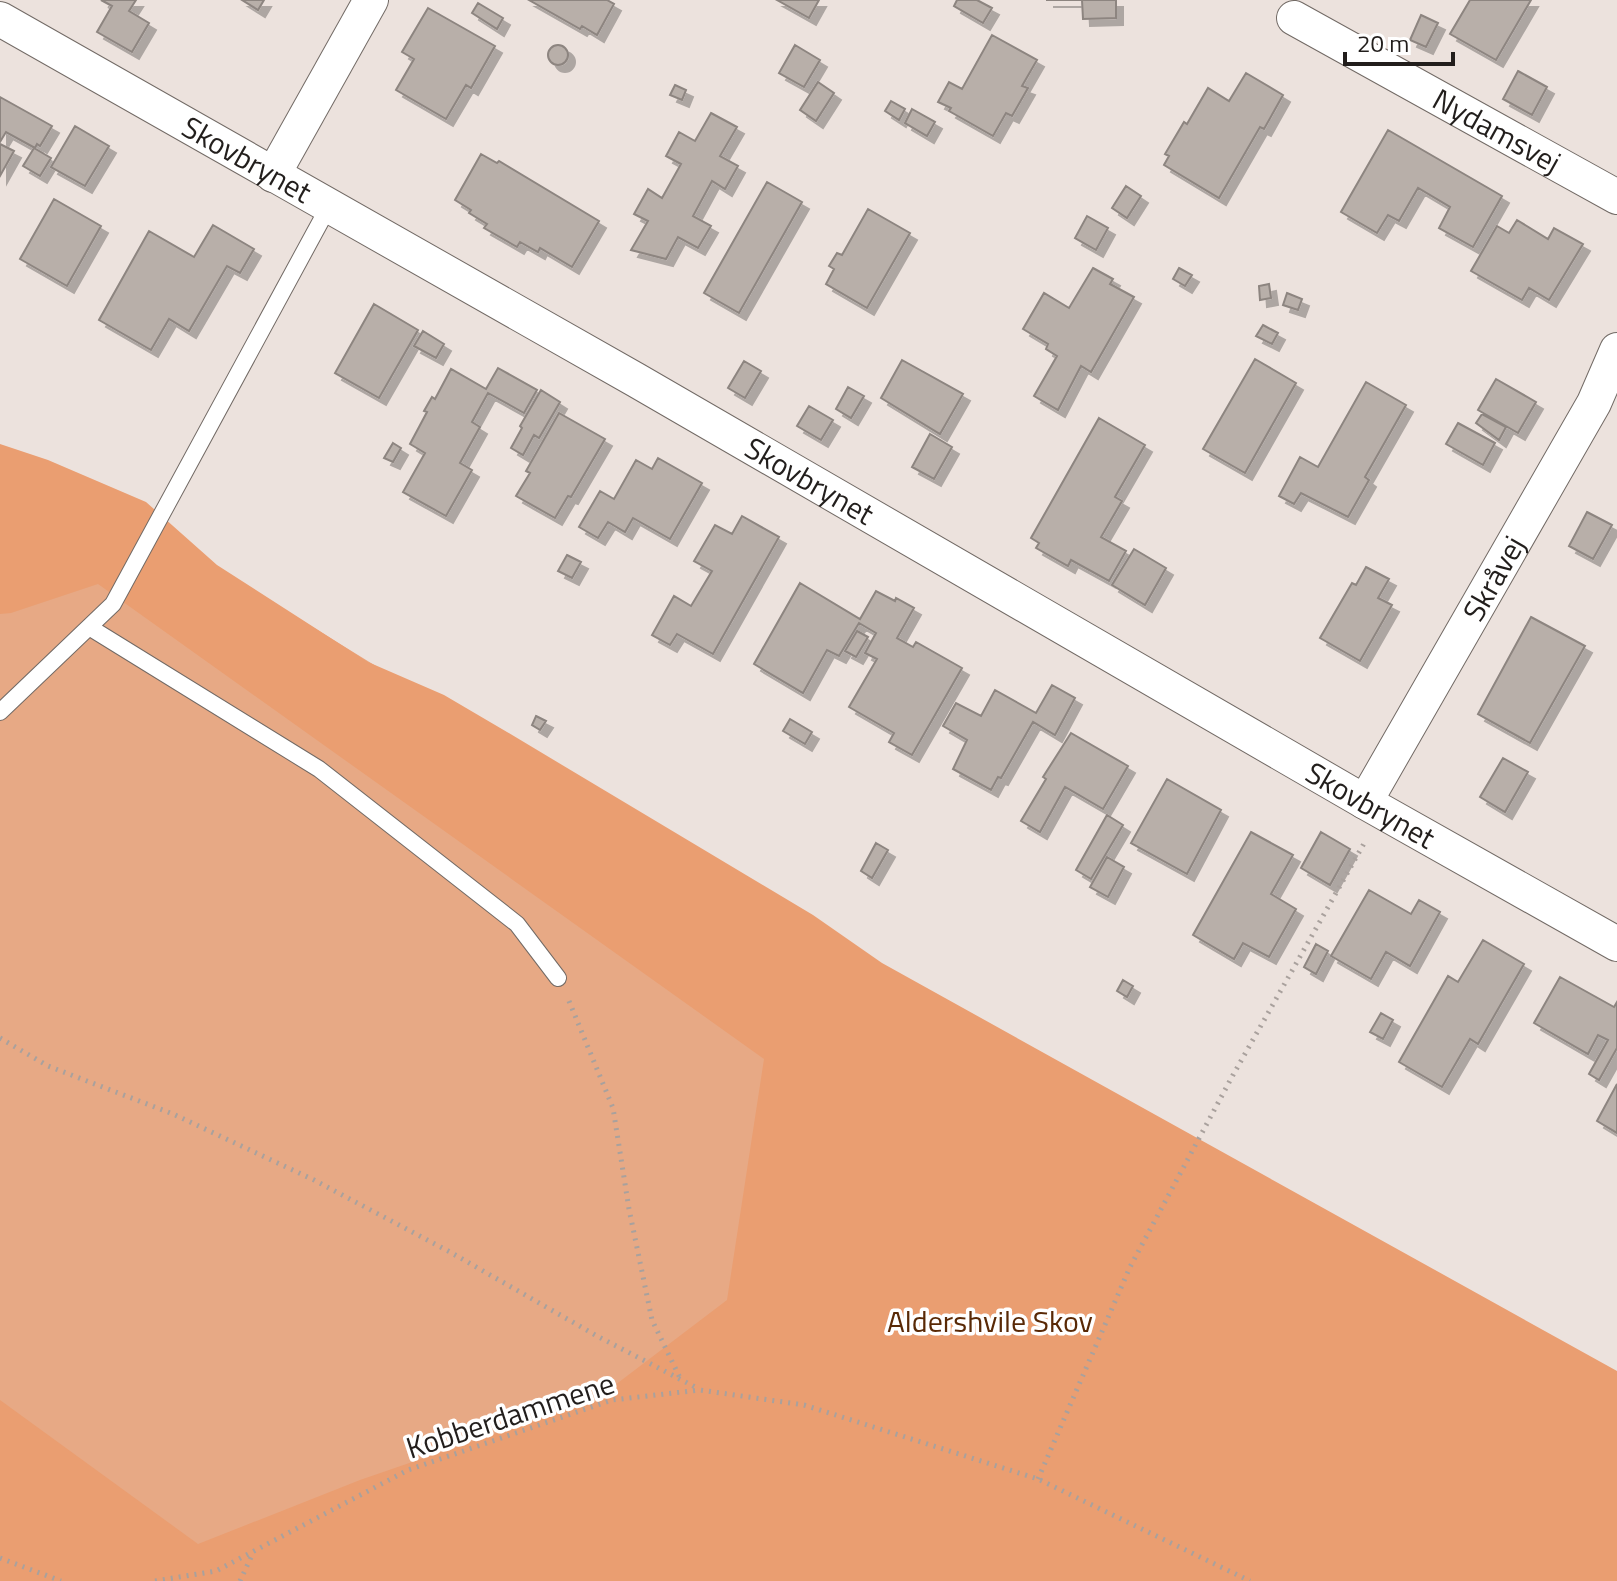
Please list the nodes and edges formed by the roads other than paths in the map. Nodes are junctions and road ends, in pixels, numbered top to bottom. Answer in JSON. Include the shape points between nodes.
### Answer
{"nodes":[{"id":1,"x":371,"y":0,"type":"edge"},
{"id":2,"x":1294,"y":18,"type":"dead end"},
{"id":3,"x":0,"y":19,"type":"edge"},
{"id":4,"x":273,"y":175,"type":"junction"},
{"id":5,"x":1617,"y":197,"type":"edge"},
{"id":6,"x":329,"y":206,"type":"junction"},
{"id":7,"x":1617,"y":350,"type":"edge"},
{"id":8,"x":89,"y":627,"type":"junction"},
{"id":9,"x":0,"y":712,"type":"edge"},
{"id":10,"x":1374,"y":807,"type":"junction"},
{"id":11,"x":1617,"y":944,"type":"edge"},
{"id":12,"x":558,"y":978,"type":"road end"}],
"edges":[{"from":1,"to":4,"type":"street"},
{"from":2,"to":5,"type":"street","name":"Nydamsvej"},
{"from":3,"to":4,"type":"street","name":"Skovbrynet"},
{"from":4,"to":6,"type":"street","name":"Skovbrynet"},
{"from":6,"to":8,"type":"lane","via":[[113,604]]},
{"from":6,"to":10,"type":"street","name":"Skovbrynet"},
{"from":7,"to":10,"type":"street","name":"Skråvej","via":[[1594,403]]},
{"from":8,"to":9,"type":"lane"},
{"from":8,"to":12,"type":"lane","via":[[319,769],[517,924]]},
{"from":10,"to":11,"type":"street","name":"Skovbrynet"}]}
